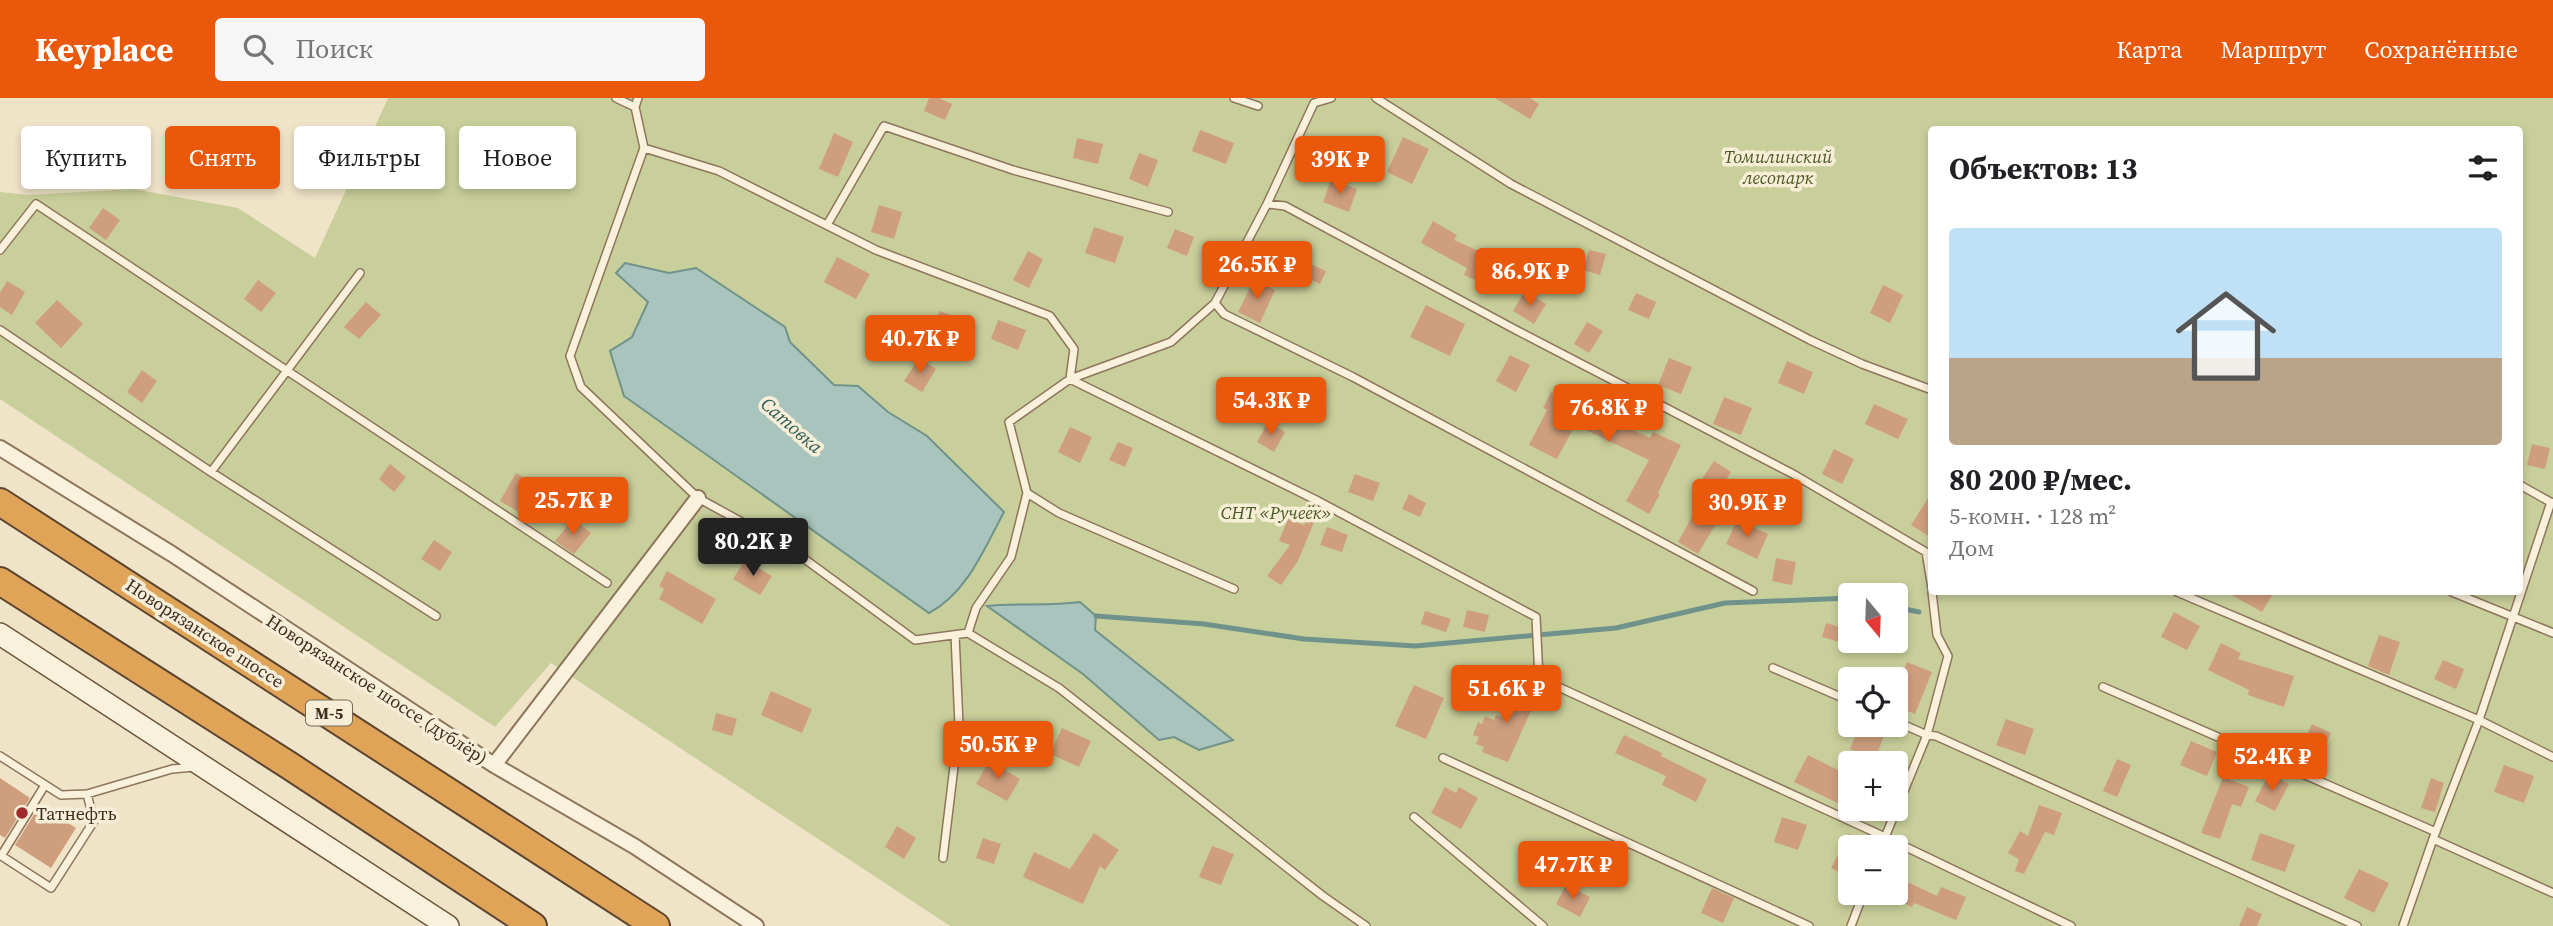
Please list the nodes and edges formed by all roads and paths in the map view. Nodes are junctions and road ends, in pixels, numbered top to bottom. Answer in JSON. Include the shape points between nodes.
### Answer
{"nodes":[{"id":1,"x":616,"y":98,"type":"edge"},
{"id":2,"x":638,"y":98,"type":"edge"},
{"id":3,"x":1234,"y":98,"type":"edge"},
{"id":4,"x":1331,"y":98,"type":"edge"},
{"id":5,"x":1376,"y":98,"type":"edge"},
{"id":6,"x":1258,"y":106,"type":"dead end"},
{"id":7,"x":635,"y":107,"type":"junction"},
{"id":8,"x":644,"y":148,"type":"junction"},
{"id":9,"x":1267,"y":204,"type":"junction"},
{"id":10,"x":1168,"y":212,"type":"dead end"},
{"id":11,"x":827,"y":225,"type":"junction"},
{"id":12,"x":0,"y":250,"type":"edge"},
{"id":13,"x":360,"y":273,"type":"dead end"},
{"id":14,"x":1215,"y":303,"type":"junction"},
{"id":15,"x":0,"y":330,"type":"edge"},
{"id":16,"x":288,"y":371,"type":"junction"},
{"id":17,"x":1070,"y":379,"type":"junction"},
{"id":18,"x":1928,"y":389,"type":"edge"},
{"id":19,"x":0,"y":448,"type":"edge"},
{"id":20,"x":211,"y":472,"type":"junction"},
{"id":21,"x":2523,"y":487,"type":"edge"},
{"id":22,"x":1027,"y":493,"type":"junction"},
{"id":23,"x":698,"y":498,"type":"junction"},
{"id":24,"x":0,"y":502,"type":"edge"},
{"id":25,"x":2552,"y":503,"type":"edge"},
{"id":26,"x":1928,"y":565,"type":"edge"},
{"id":27,"x":0,"y":581,"type":"edge"},
{"id":28,"x":607,"y":583,"type":"dead end"},
{"id":29,"x":2523,"y":586,"type":"edge"},
{"id":30,"x":1234,"y":589,"type":"dead end"},
{"id":31,"x":1753,"y":591,"type":"dead end"},
{"id":32,"x":1933,"y":595,"type":"edge"},
{"id":33,"x":2184,"y":595,"type":"edge"},
{"id":34,"x":2459,"y":595,"type":"edge"},
{"id":35,"x":2520,"y":595,"type":"edge"},
{"id":36,"x":436,"y":616,"type":"dead end"},
{"id":37,"x":2512,"y":618,"type":"junction"},
{"id":38,"x":2553,"y":633,"type":"edge"},
{"id":39,"x":0,"y":634,"type":"edge"},
{"id":40,"x":968,"y":634,"type":"junction"},
{"id":41,"x":955,"y":635,"type":"junction"},
{"id":42,"x":1773,"y":668,"type":"dead end"},
{"id":43,"x":2104,"y":687,"type":"dead end"},
{"id":44,"x":1838,"y":696,"type":"edge"},
{"id":45,"x":2479,"y":720,"type":"junction"},
{"id":46,"x":1908,"y":727,"type":"edge"},
{"id":47,"x":1927,"y":735,"type":"junction"},
{"id":48,"x":0,"y":756,"type":"edge"},
{"id":49,"x":2553,"y":757,"type":"edge"},
{"id":50,"x":1443,"y":758,"type":"dead end"},
{"id":51,"x":494,"y":765,"type":"junction"},
{"id":52,"x":211,"y":770,"type":"junction"},
{"id":53,"x":46,"y":785,"type":"junction"},
{"id":54,"x":87,"y":794,"type":"junction"},
{"id":55,"x":1414,"y":817,"type":"dead end"},
{"id":56,"x":1883,"y":835,"type":"edge"},
{"id":57,"x":1885,"y":835,"type":"edge"},
{"id":58,"x":2434,"y":836,"type":"junction"},
{"id":59,"x":1908,"y":847,"type":"edge"},
{"id":60,"x":1,"y":856,"type":"edge"},
{"id":61,"x":943,"y":858,"type":"dead end"},
{"id":62,"x":2553,"y":893,"type":"edge"},
{"id":63,"x":1859,"y":905,"type":"edge"},
{"id":64,"x":448,"y":926,"type":"edge"},
{"id":65,"x":533,"y":926,"type":"edge"},
{"id":66,"x":656,"y":926,"type":"edge"},
{"id":67,"x":756,"y":926,"type":"edge"},
{"id":68,"x":1366,"y":926,"type":"edge"},
{"id":69,"x":1543,"y":926,"type":"edge"},
{"id":70,"x":1809,"y":926,"type":"edge"},
{"id":71,"x":1851,"y":926,"type":"edge"},
{"id":72,"x":2071,"y":926,"type":"edge"},
{"id":73,"x":2357,"y":926,"type":"edge"},
{"id":74,"x":2403,"y":926,"type":"edge"}],
"edges":[{"from":1,"to":7,"type":"lane"},
{"from":2,"to":7,"type":"lane"},
{"from":3,"to":6,"type":"lane"},
{"from":4,"to":9,"type":"lane","via":[[1314,103]]},
{"from":5,"to":18,"type":"lane","via":[[1511,184],[1810,340]]},
{"from":7,"to":8,"type":"lane"},
{"from":8,"to":11,"type":"lane","via":[[719,171]]},
{"from":8,"to":23,"type":"lane","via":[[570,356],[581,387]]},
{"from":9,"to":14,"type":"lane"},
{"from":9,"to":26,"type":"lane","via":[[1285,206],[1793,474],[1926,552]]},
{"from":10,"to":11,"type":"lane","via":[[1013,170],[884,127]]},
{"from":11,"to":17,"type":"lane","via":[[876,250],[1050,316],[1074,349]]},
{"from":12,"to":16,"type":"lane","via":[[36,204]]},
{"from":13,"to":16,"type":"lane"},
{"from":14,"to":17,"type":"lane","via":[[1171,342]]},
{"from":14,"to":31,"type":"lane","via":[[1224,314],[1353,377]]},
{"from":15,"to":20,"type":"lane"},
{"from":16,"to":20,"type":"lane"},
{"from":16,"to":28,"type":"lane"},
{"from":17,"to":22,"type":"lane","via":[[1009,422]]},
{"from":17,"to":56,"type":"lane","via":[[1318,501],[1536,617],[1539,678]]},
{"from":19,"to":51,"type":"street","name":"Новорязанское шоссе (дублёр)","via":[[172,554]]},
{"from":20,"to":36,"type":"lane"},
{"from":21,"to":25,"type":"lane"},
{"from":22,"to":30,"type":"lane","via":[[1059,513]]},
{"from":22,"to":40,"type":"lane","via":[[1011,557],[976,608]]},
{"from":23,"to":41,"type":"lane","via":[[791,549],[915,640]]},
{"from":23,"to":51,"type":"street"},
{"from":24,"to":66,"type":"highway","name":"Новорязанское шоссе","number":"М-5"},
{"from":25,"to":29,"type":"lane"},
{"from":27,"to":65,"type":"highway"},
{"from":32,"to":47,"type":"lane","via":[[1937,635],[1948,656]]},
{"from":33,"to":45,"type":"lane"},
{"from":34,"to":37,"type":"lane"},
{"from":35,"to":37,"type":"lane"},
{"from":37,"to":38,"type":"lane"},
{"from":37,"to":45,"type":"lane"},
{"from":39,"to":52,"type":"street"},
{"from":40,"to":41,"type":"lane"},
{"from":40,"to":68,"type":"lane","via":[[1059,688]]},
{"from":41,"to":61,"type":"lane","via":[[959,724]]},
{"from":42,"to":44,"type":"lane"},
{"from":43,"to":58,"type":"lane"},
{"from":45,"to":49,"type":"lane"},
{"from":45,"to":58,"type":"lane"},
{"from":46,"to":47,"type":"lane"},
{"from":47,"to":57,"type":"lane"},
{"from":47,"to":73,"type":"lane"},
{"from":48,"to":53,"type":"lane"},
{"from":50,"to":70,"type":"lane"},
{"from":51,"to":67,"type":"street","name":"Новорязанское шоссе (дублёр)","via":[[634,846]]},
{"from":52,"to":54,"type":"lane","via":[[172,769]]},
{"from":52,"to":64,"type":"street"},
{"from":53,"to":54,"type":"lane","via":[[61,795]]},
{"from":53,"to":60,"type":"lane"},
{"from":54,"to":60,"type":"lane","via":[[94,821],[51,888]]},
{"from":55,"to":69,"type":"lane"},
{"from":58,"to":62,"type":"lane"},
{"from":58,"to":74,"type":"lane"},
{"from":59,"to":72,"type":"lane"},
{"from":63,"to":71,"type":"lane"}]}
